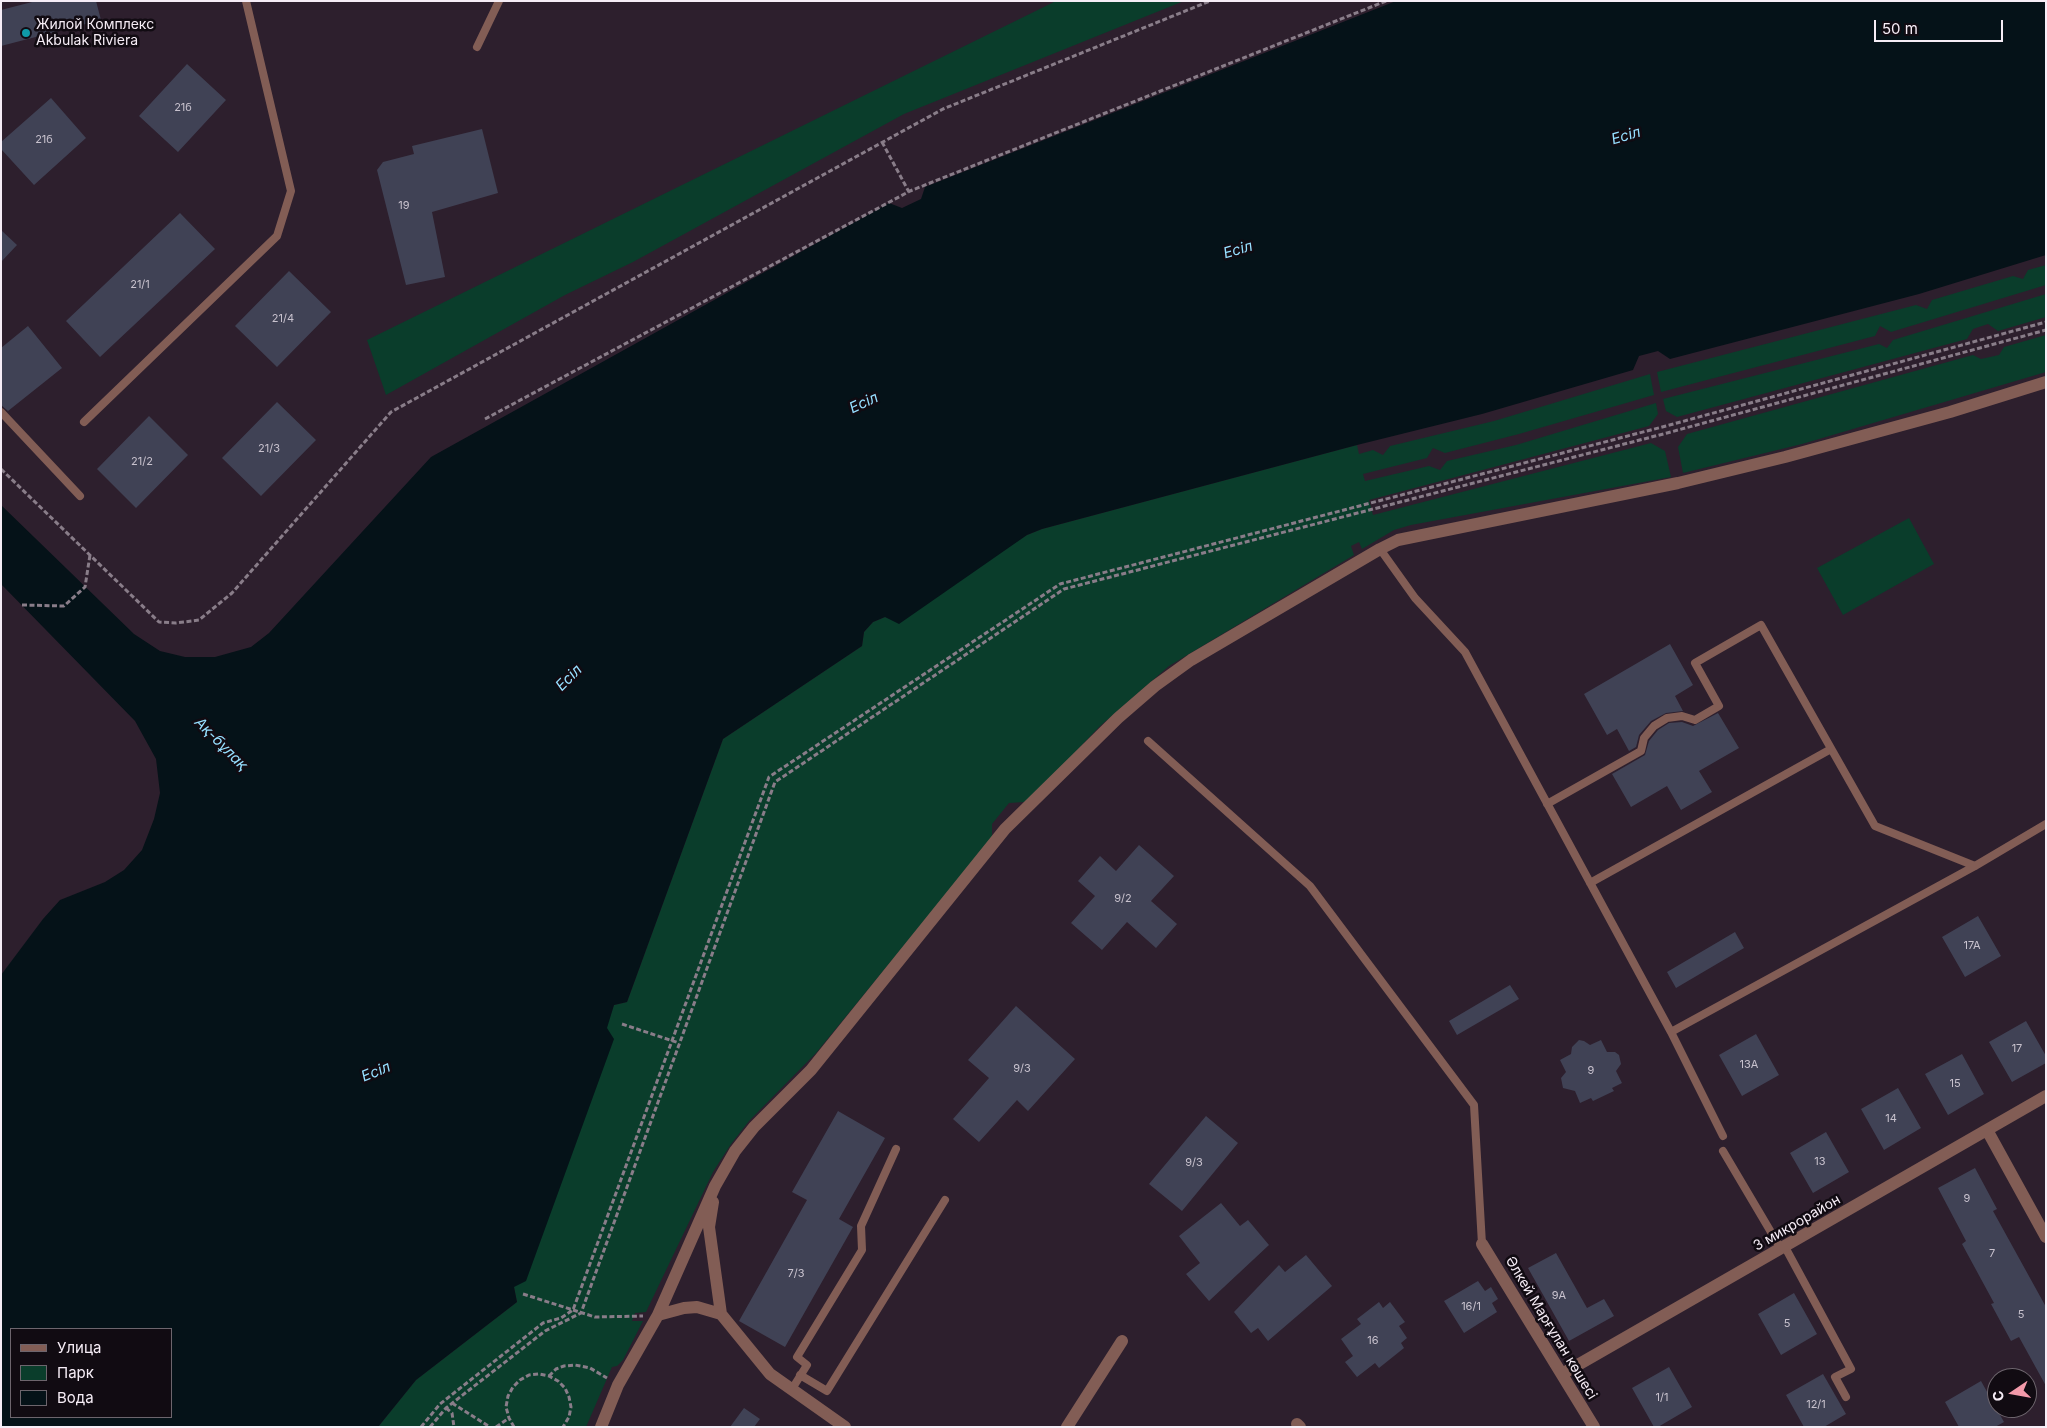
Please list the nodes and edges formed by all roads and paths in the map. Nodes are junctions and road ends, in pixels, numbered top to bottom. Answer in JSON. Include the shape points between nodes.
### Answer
{"nodes":[{"id":1,"x":499,"y":1,"type":"edge"},
{"id":2,"x":1210,"y":1,"type":"edge"},
{"id":3,"x":1386,"y":1,"type":"edge"},
{"id":4,"x":246,"y":2,"type":"edge"},
{"id":5,"x":477,"y":47,"type":"dead end"},
{"id":6,"x":882,"y":142,"type":"junction"},
{"id":7,"x":909,"y":192,"type":"junction"},
{"id":8,"x":2046,"y":322,"type":"edge"},
{"id":9,"x":2046,"y":382,"type":"edge"},
{"id":10,"x":1,"y":412,"type":"edge"},
{"id":11,"x":485,"y":419,"type":"dead end"},
{"id":12,"x":84,"y":422,"type":"dead end"},
{"id":13,"x":1,"y":469,"type":"edge"},
{"id":14,"x":80,"y":496,"type":"dead end"},
{"id":15,"x":1380,"y":548,"type":"junction"},
{"id":16,"x":90,"y":555,"type":"junction"},
{"id":17,"x":22,"y":606,"type":"dead end"},
{"id":18,"x":1148,"y":741,"type":"dead end"},
{"id":19,"x":1831,"y":749,"type":"junction"},
{"id":20,"x":1547,"y":804,"type":"junction"},
{"id":21,"x":2046,"y":824,"type":"edge"},
{"id":22,"x":1975,"y":866,"type":"junction"},
{"id":23,"x":1590,"y":883,"type":"junction"},
{"id":24,"x":622,"y":1024,"type":"dead end"},
{"id":25,"x":1671,"y":1032,"type":"junction"},
{"id":26,"x":671,"y":1040,"type":"junction"},
{"id":27,"x":679,"y":1043,"type":"dead end"},
{"id":28,"x":2046,"y":1096,"type":"edge"},
{"id":29,"x":1987,"y":1130,"type":"junction"},
{"id":30,"x":1724,"y":1136,"type":"dead end"},
{"id":31,"x":896,"y":1149,"type":"dead end"},
{"id":32,"x":1723,"y":1151,"type":"dead end"},
{"id":33,"x":715,"y":1186,"type":"junction"},
{"id":34,"x":946,"y":1200,"type":"dead end"},
{"id":35,"x":2046,"y":1237,"type":"edge"},
{"id":36,"x":1482,"y":1244,"type":"joint"},
{"id":37,"x":1783,"y":1248,"type":"junction"},
{"id":38,"x":523,"y":1294,"type":"dead end"},
{"id":39,"x":573,"y":1310,"type":"junction"},
{"id":40,"x":721,"y":1314,"type":"junction"},
{"id":41,"x":658,"y":1315,"type":"junction"},
{"id":42,"x":1122,"y":1341,"type":"dead end"},
{"id":43,"x":1562,"y":1374,"type":"junction"},
{"id":44,"x":800,"y":1375,"type":"junction"},
{"id":45,"x":549,"y":1376,"type":"junction"},
{"id":46,"x":618,"y":1385,"type":"junction"},
{"id":47,"x":792,"y":1389,"type":"junction"},
{"id":48,"x":1846,"y":1396,"type":"dead end"},
{"id":49,"x":452,"y":1403,"type":"dead end"},
{"id":50,"x":446,"y":1408,"type":"dead end"},
{"id":51,"x":509,"y":1418,"type":"junction"},
{"id":52,"x":420,"y":1427,"type":"edge"},
{"id":53,"x":454,"y":1427,"type":"edge"},
{"id":54,"x":490,"y":1427,"type":"edge"},
{"id":55,"x":496,"y":1427,"type":"edge"},
{"id":56,"x":514,"y":1427,"type":"edge"},
{"id":57,"x":564,"y":1427,"type":"edge"},
{"id":58,"x":601,"y":1427,"type":"edge"},
{"id":59,"x":845,"y":1427,"type":"edge"},
{"id":60,"x":1068,"y":1427,"type":"edge"},
{"id":61,"x":1594,"y":1427,"type":"edge"}],
"edges":[{"from":1,"to":5,"type":"lane"},
{"from":2,"to":6,"type":"path","via":[[943,109]]},
{"from":3,"to":7,"type":"path"},
{"from":4,"to":12,"type":"lane","via":[[291,191],[277,236]]},
{"from":6,"to":7,"type":"path"},
{"from":6,"to":16,"type":"path","via":[[392,412],[232,593],[199,620],[159,622]]},
{"from":7,"to":11,"type":"path"},
{"from":8,"to":26,"type":"path","via":[[1675,424],[1060,584],[769,777]]},
{"from":9,"to":15,"type":"street","via":[[1950,412],[1776,459],[1617,496],[1398,540]]},
{"from":10,"to":14,"type":"lane"},
{"from":13,"to":16,"type":"path"},
{"from":15,"to":20,"type":"lane","via":[[1415,598],[1465,652]]},
{"from":15,"to":33,"type":"street","via":[[1191,660],[1118,718],[1005,829],[811,1070],[754,1127],[735,1151]]},
{"from":16,"to":17,"type":"path","via":[[85,586],[64,606]]},
{"from":18,"to":36,"type":"lane","via":[[1310,886],[1474,1106]]},
{"from":19,"to":20,"type":"lane","via":[[1761,625],[1695,663],[1719,706],[1695,720],[1682,716],[1667,718],[1644,738],[1641,751]]},
{"from":19,"to":22,"type":"lane","via":[[1875,826]]},
{"from":19,"to":23,"type":"lane"},
{"from":20,"to":23,"type":"lane"},
{"from":21,"to":22,"type":"lane"},
{"from":22,"to":25,"type":"lane"},
{"from":23,"to":25,"type":"lane"},
{"from":24,"to":26,"type":"path"},
{"from":25,"to":30,"type":"lane"},
{"from":26,"to":27,"type":"path"},
{"from":26,"to":39,"type":"path"},
{"from":28,"to":29,"type":"street","name":"3 микрорайон"},
{"from":29,"to":35,"type":"street"},
{"from":29,"to":37,"type":"street","name":"3 микрорайон"},
{"from":31,"to":44,"type":"lane","via":[[861,1226],[862,1250],[797,1357],[806,1364]]},
{"from":32,"to":37,"type":"lane"},
{"from":33,"to":40,"type":"street","via":[[709,1227]]},
{"from":33,"to":41,"type":"street"},
{"from":34,"to":44,"type":"lane","via":[[827,1391]]},
{"from":36,"to":43,"type":"street","name":"Әлкей Марғұлан көшесі"},
{"from":37,"to":43,"type":"street","name":"3 микрорайон"},
{"from":37,"to":48,"type":"lane","via":[[1851,1369],[1835,1377]]},
{"from":38,"to":39,"type":"path"},
{"from":39,"to":41,"type":"path","via":[[595,1317]]},
{"from":39,"to":52,"type":"path","via":[[562,1318],[542,1323],[440,1404]]},
{"from":40,"to":41,"type":"street","via":[[697,1307]]},
{"from":40,"to":47,"type":"street","via":[[770,1374]]},
{"from":41,"to":46,"type":"street"},
{"from":42,"to":60,"type":"street"},
{"from":43,"to":61,"type":"street","name":"Әлкей Марғұлан көшесі"},
{"from":44,"to":47,"type":"lane"},
{"from":45,"to":46,"type":"path","via":[[556,1369],[575,1365],[590,1368]]},
{"from":45,"to":51,"type":"path","via":[[529,1376],[513,1387],[506,1407]]},
{"from":45,"to":57,"type":"path","via":[[565,1388],[569,1397],[571,1407]]},
{"from":46,"to":58,"type":"street"},
{"from":47,"to":59,"type":"street"},
{"from":49,"to":54,"type":"path"},
{"from":50,"to":53,"type":"path","via":[[452,1414]]},
{"from":51,"to":55,"type":"path"},
{"from":51,"to":56,"type":"path"}]}
